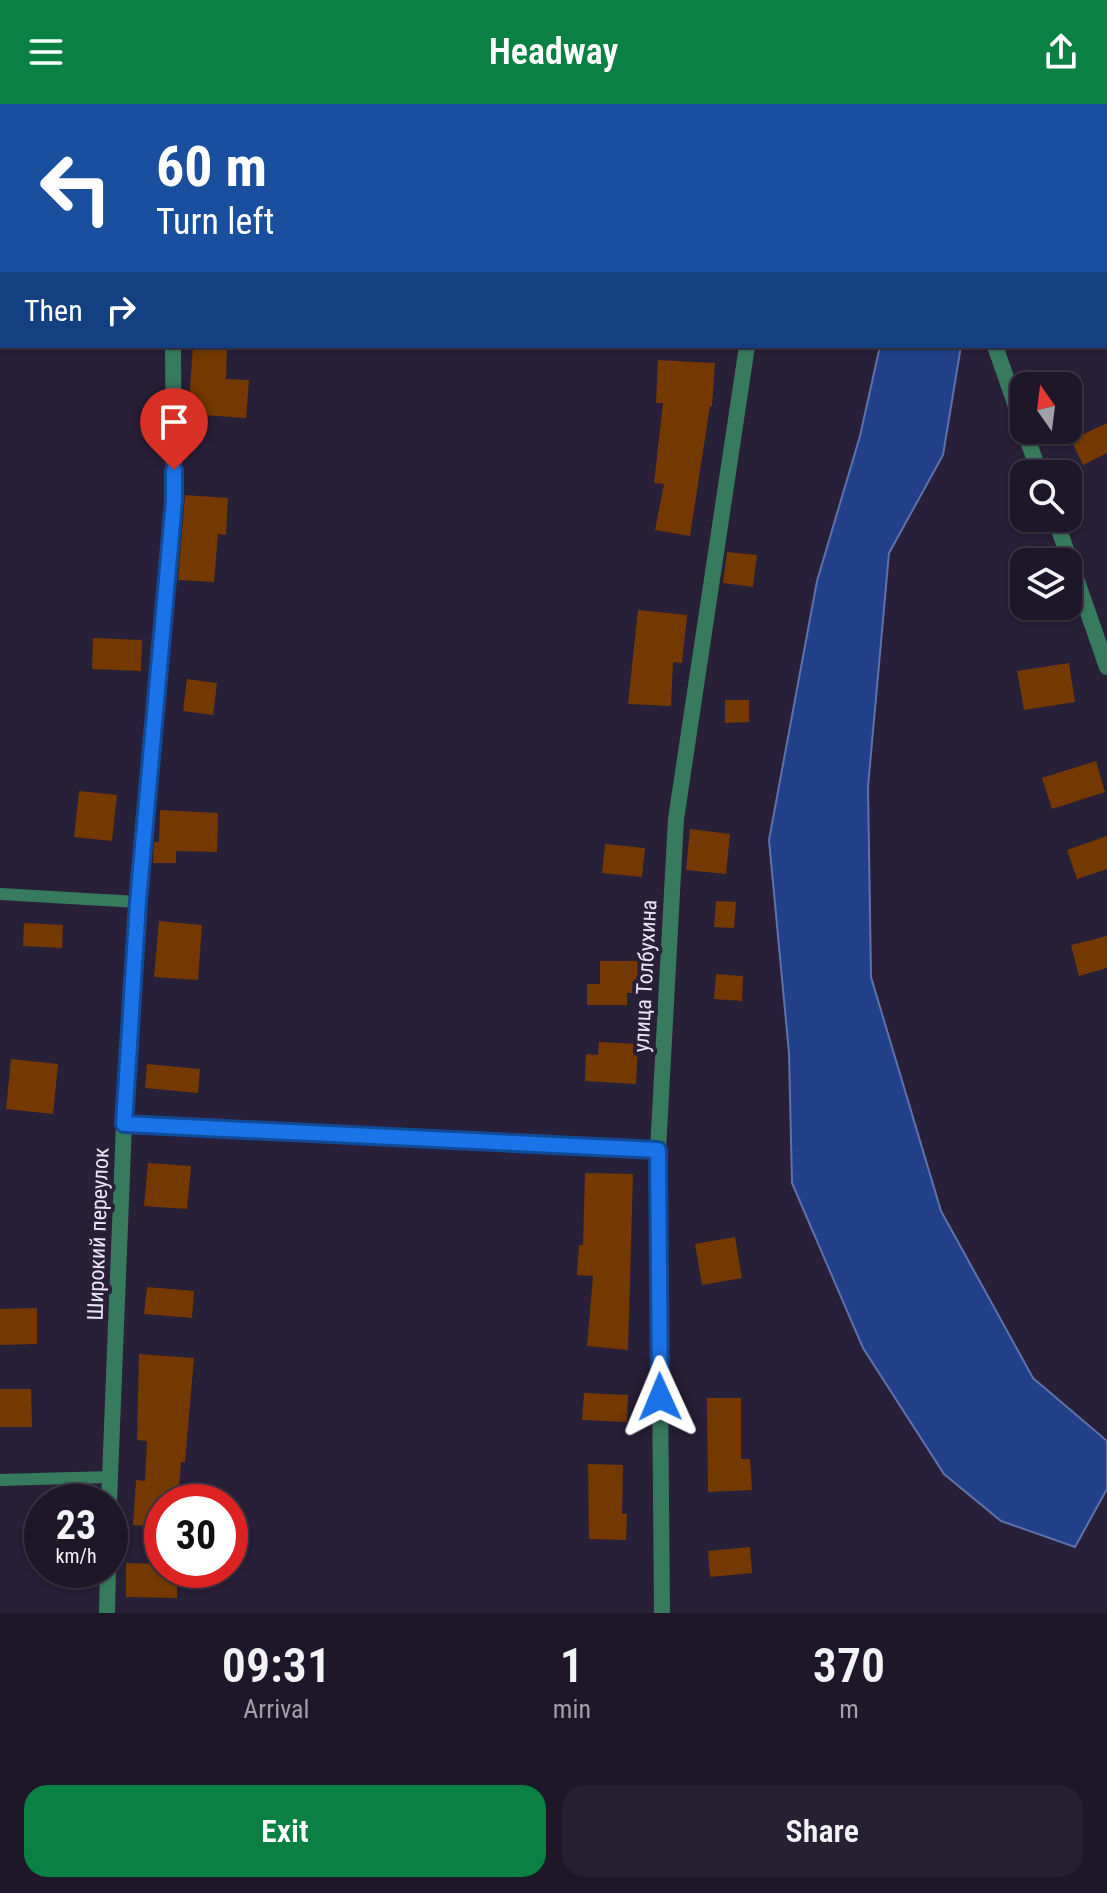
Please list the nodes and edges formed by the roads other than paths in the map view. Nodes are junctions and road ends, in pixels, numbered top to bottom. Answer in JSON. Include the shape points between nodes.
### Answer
{"nodes":[{"id":1,"x":173,"y":348,"type":"edge"},
{"id":2,"x":747,"y":348,"type":"edge"},
{"id":3,"x":996,"y":348,"type":"edge"},
{"id":4,"x":1010,"y":389,"type":"edge"},
{"id":5,"x":1060,"y":532,"type":"edge"},
{"id":6,"x":1107,"y":667,"type":"edge"},
{"id":7,"x":0,"y":894,"type":"edge"},
{"id":8,"x":138,"y":902,"type":"junction"},
{"id":9,"x":124,"y":1124,"type":"junction"},
{"id":10,"x":658,"y":1150,"type":"junction"},
{"id":11,"x":110,"y":1477,"type":"junction"},
{"id":12,"x":0,"y":1480,"type":"edge"},
{"id":13,"x":110,"y":1484,"type":"edge"},
{"id":14,"x":108,"y":1588,"type":"edge"},
{"id":15,"x":107,"y":1613,"type":"edge"},
{"id":16,"x":662,"y":1613,"type":"edge"}],
"edges":[{"from":1,"to":8,"type":"street","name":"Широкий переулок","via":[[174,501]]},
{"from":2,"to":10,"type":"street","name":"улица Толбухина","via":[[676,819]]},
{"from":3,"to":4,"type":"street"},
{"from":5,"to":6,"type":"street"},
{"from":7,"to":8,"type":"lane"},
{"from":8,"to":9,"type":"street","name":"Широкий переулок"},
{"from":9,"to":10,"type":"lane"},
{"from":9,"to":11,"type":"street","name":"Широкий переулок"},
{"from":10,"to":16,"type":"street","name":"улица Толбухина"},
{"from":11,"to":12,"type":"lane"},
{"from":11,"to":13,"type":"street","name":"Широкий переулок"},
{"from":14,"to":15,"type":"street"}]}
